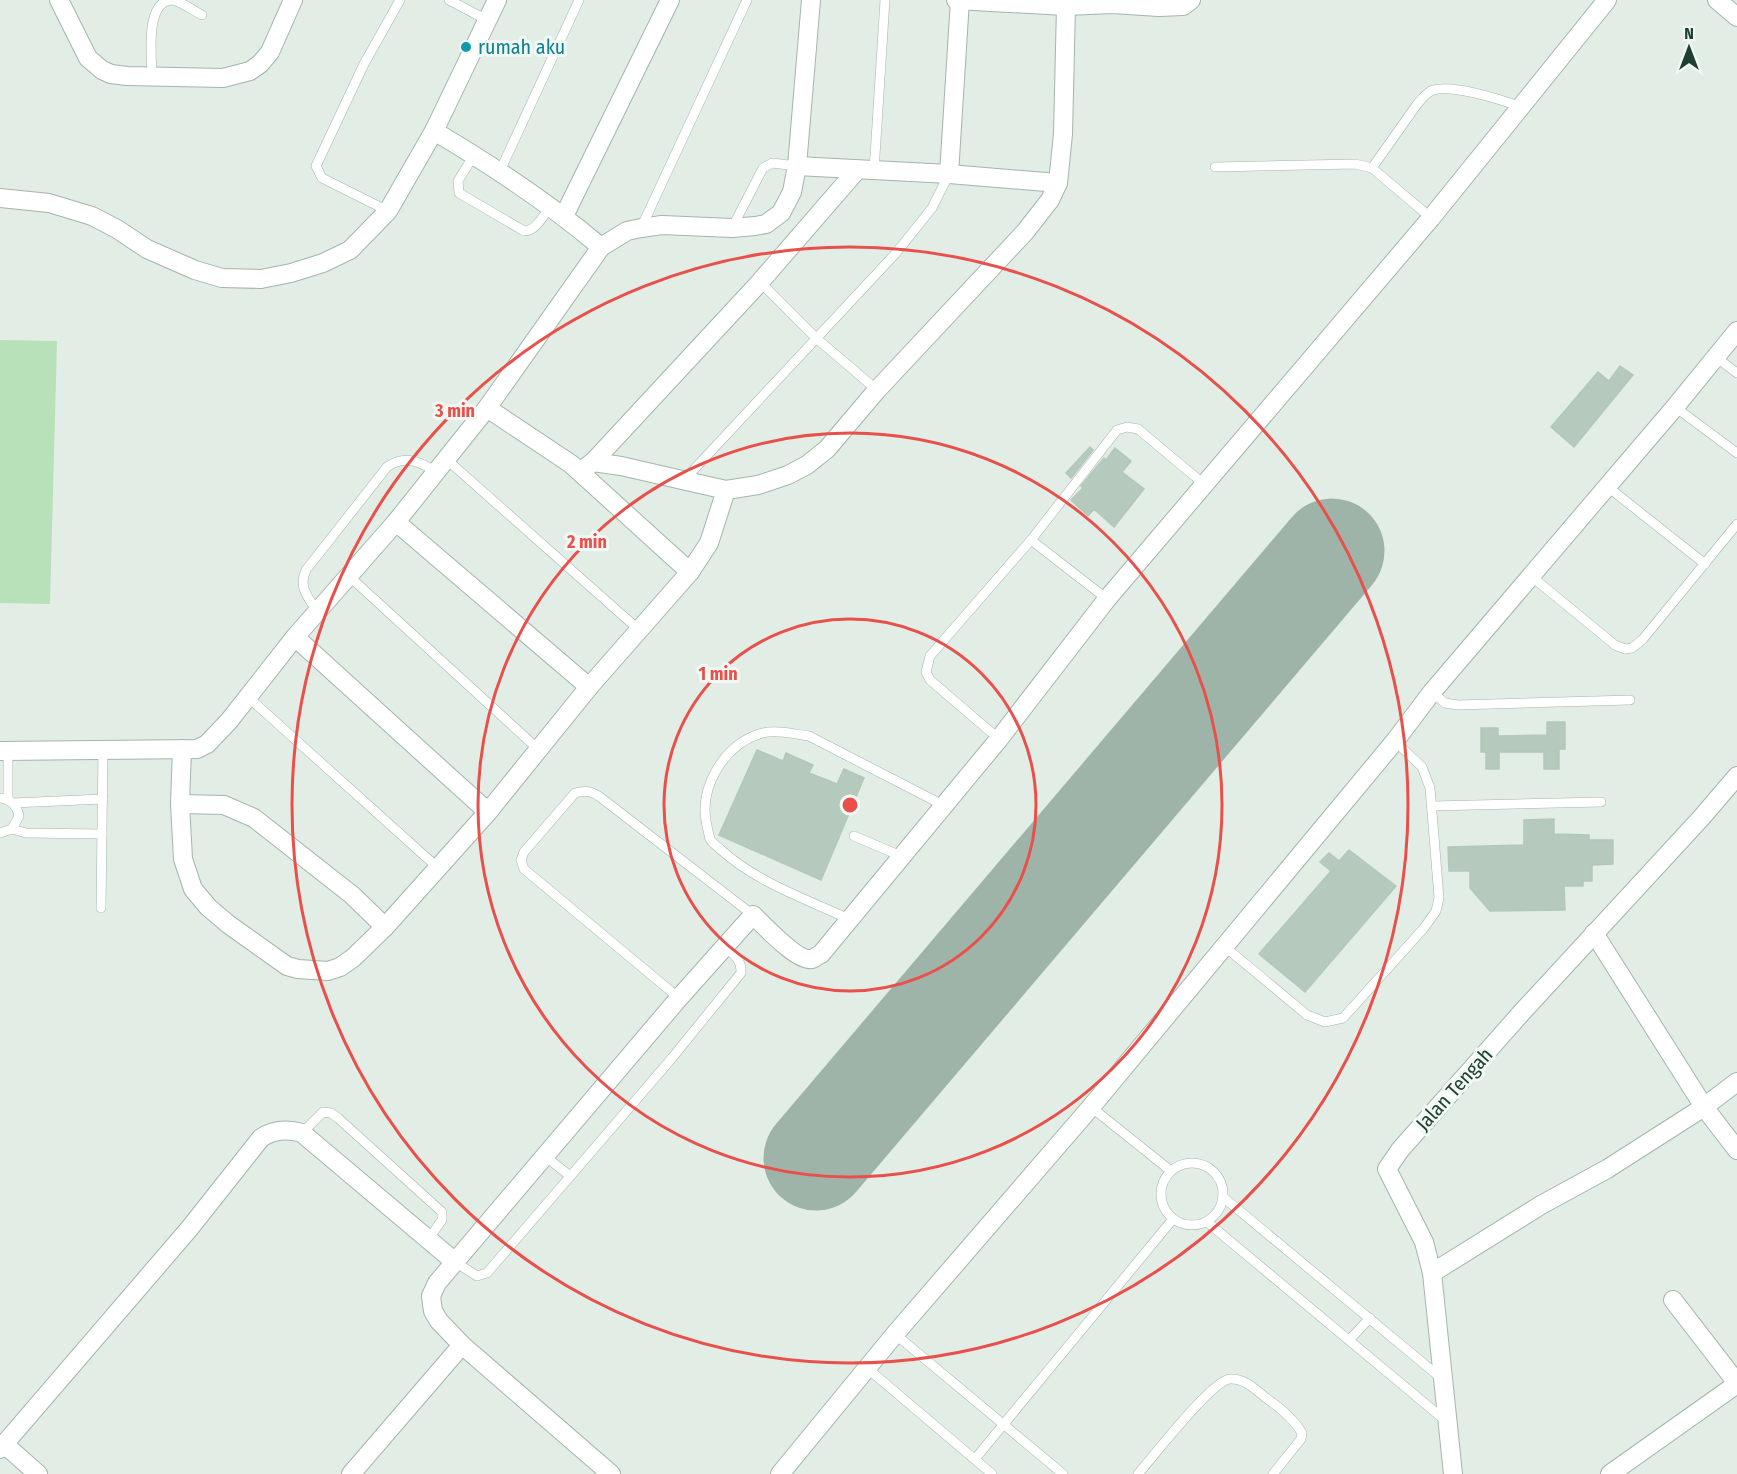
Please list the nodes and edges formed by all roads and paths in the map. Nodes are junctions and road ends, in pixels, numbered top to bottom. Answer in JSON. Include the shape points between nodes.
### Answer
{"nodes":[{"id":1,"x":59,"y":0,"type":"edge"},
{"id":2,"x":293,"y":0,"type":"edge"},
{"id":3,"x":400,"y":0,"type":"edge"},
{"id":4,"x":449,"y":0,"type":"edge"},
{"id":5,"x":497,"y":0,"type":"edge"},
{"id":6,"x":579,"y":0,"type":"edge"},
{"id":7,"x":670,"y":0,"type":"edge"},
{"id":8,"x":747,"y":0,"type":"edge"},
{"id":9,"x":811,"y":0,"type":"edge"},
{"id":10,"x":885,"y":0,"type":"edge"},
{"id":11,"x":958,"y":0,"type":"edge"},
{"id":12,"x":1191,"y":0,"type":"edge"},
{"id":13,"x":1607,"y":0,"type":"edge"},
{"id":14,"x":1717,"y":0,"type":"edge"},
{"id":15,"x":1035,"y":1,"type":"edge"},
{"id":16,"x":1113,"y":2,"type":"edge"},
{"id":17,"x":1066,"y":6,"type":"junction"},
{"id":18,"x":202,"y":15,"type":"dead end"},
{"id":19,"x":1737,"y":17,"type":"edge"},
{"id":20,"x":487,"y":20,"type":"junction"},
{"id":21,"x":152,"y":76,"type":"junction"},
{"id":22,"x":1522,"y":107,"type":"junction"},
{"id":23,"x":434,"y":131,"type":"junction"},
{"id":24,"x":474,"y":155,"type":"junction"},
{"id":25,"x":797,"y":166,"type":"junction"},
{"id":26,"x":1215,"y":167,"type":"dead end"},
{"id":27,"x":1372,"y":168,"type":"junction"},
{"id":28,"x":500,"y":171,"type":"junction"},
{"id":29,"x":865,"y":171,"type":"junction"},
{"id":30,"x":949,"y":174,"type":"junction"},
{"id":31,"x":1058,"y":183,"type":"junction"},
{"id":32,"x":0,"y":198,"type":"edge"},
{"id":33,"x":388,"y":211,"type":"junction"},
{"id":34,"x":557,"y":211,"type":"junction"},
{"id":35,"x":1431,"y":218,"type":"junction"},
{"id":36,"x":641,"y":228,"type":"junction"},
{"id":37,"x":732,"y":228,"type":"junction"},
{"id":38,"x":601,"y":247,"type":"junction"},
{"id":39,"x":760,"y":282,"type":"junction"},
{"id":40,"x":1737,"y":331,"type":"edge"},
{"id":41,"x":816,"y":338,"type":"junction"},
{"id":42,"x":1717,"y":358,"type":"junction"},
{"id":43,"x":1737,"y":373,"type":"edge"},
{"id":44,"x":877,"y":390,"type":"junction"},
{"id":45,"x":1675,"y":407,"type":"junction"},
{"id":46,"x":487,"y":408,"type":"junction"},
{"id":47,"x":1737,"y":453,"type":"edge"},
{"id":48,"x":440,"y":465,"type":"junction"},
{"id":49,"x":587,"y":467,"type":"junction"},
{"id":50,"x":685,"y":479,"type":"junction"},
{"id":51,"x":1204,"y":485,"type":"junction"},
{"id":52,"x":1608,"y":487,"type":"junction"},
{"id":53,"x":726,"y":490,"type":"junction"},
{"id":54,"x":396,"y":522,"type":"junction"},
{"id":55,"x":1737,"y":524,"type":"edge"},
{"id":56,"x":1031,"y":540,"type":"junction"},
{"id":57,"x":1705,"y":564,"type":"junction"},
{"id":58,"x":690,"y":572,"type":"junction"},
{"id":59,"x":1531,"y":576,"type":"junction"},
{"id":60,"x":350,"y":577,"type":"junction"},
{"id":61,"x":1107,"y":599,"type":"junction"},
{"id":62,"x":318,"y":612,"type":"junction"},
{"id":63,"x":638,"y":628,"type":"junction"},
{"id":64,"x":295,"y":637,"type":"junction"},
{"id":65,"x":589,"y":687,"type":"junction"},
{"id":66,"x":1432,"y":692,"type":"junction"},
{"id":67,"x":248,"y":697,"type":"junction"},
{"id":68,"x":1630,"y":700,"type":"dead end"},
{"id":69,"x":999,"y":739,"type":"junction"},
{"id":70,"x":1395,"y":741,"type":"junction"},
{"id":71,"x":182,"y":749,"type":"junction"},
{"id":72,"x":538,"y":749,"type":"junction"},
{"id":73,"x":4,"y":750,"type":"edge"},
{"id":74,"x":103,"y":750,"type":"junction"},
{"id":75,"x":1737,"y":776,"type":"edge"},
{"id":76,"x":103,"y":798,"type":"junction"},
{"id":77,"x":7,"y":800,"type":"edge"},
{"id":78,"x":1601,"y":802,"type":"dead end"},
{"id":79,"x":180,"y":804,"type":"junction"},
{"id":80,"x":944,"y":805,"type":"junction"},
{"id":81,"x":1433,"y":806,"type":"junction"},
{"id":82,"x":488,"y":812,"type":"junction"},
{"id":83,"x":12,"y":829,"type":"junction"},
{"id":84,"x":0,"y":833,"type":"edge"},
{"id":85,"x":102,"y":834,"type":"junction"},
{"id":86,"x":854,"y":836,"type":"dead end"},
{"id":87,"x":901,"y":856,"type":"junction"},
{"id":88,"x":437,"y":867,"type":"junction"},
{"id":89,"x":101,"y":908,"type":"dead end"},
{"id":90,"x":753,"y":915,"type":"junction"},
{"id":91,"x":849,"y":919,"type":"junction"},
{"id":92,"x":385,"y":927,"type":"junction"},
{"id":93,"x":1594,"y":933,"type":"junction"},
{"id":94,"x":1224,"y":946,"type":"junction"},
{"id":95,"x":725,"y":947,"type":"junction"},
{"id":96,"x":679,"y":998,"type":"junction"},
{"id":97,"x":1737,"y":1082,"type":"edge"},
{"id":98,"x":1091,"y":1107,"type":"junction"},
{"id":99,"x":1704,"y":1107,"type":"junction"},
{"id":100,"x":302,"y":1133,"type":"junction"},
{"id":101,"x":1737,"y":1150,"type":"edge"},
{"id":102,"x":545,"y":1156,"type":"junction"},
{"id":103,"x":1171,"y":1171,"type":"junction"},
{"id":104,"x":570,"y":1176,"type":"junction"},
{"id":105,"x":1223,"y":1197,"type":"junction"},
{"id":106,"x":1173,"y":1219,"type":"junction"},
{"id":107,"x":1207,"y":1222,"type":"junction"},
{"id":108,"x":428,"y":1240,"type":"junction"},
{"id":109,"x":455,"y":1262,"type":"junction"},
{"id":110,"x":1432,"y":1273,"type":"junction"},
{"id":111,"x":1673,"y":1300,"type":"dead end"},
{"id":112,"x":1370,"y":1318,"type":"junction"},
{"id":113,"x":895,"y":1334,"type":"junction"},
{"id":114,"x":1350,"y":1339,"type":"junction"},
{"id":115,"x":462,"y":1345,"type":"junction"},
{"id":116,"x":867,"y":1368,"type":"junction"},
{"id":117,"x":1443,"y":1379,"type":"junction"},
{"id":118,"x":1737,"y":1384,"type":"edge"},
{"id":119,"x":1448,"y":1423,"type":"junction"},
{"id":120,"x":1004,"y":1425,"type":"junction"},
{"id":121,"x":2,"y":1446,"type":"edge"},
{"id":122,"x":975,"y":1459,"type":"junction"},
{"id":123,"x":38,"y":1474,"type":"edge"},
{"id":124,"x":351,"y":1474,"type":"edge"},
{"id":125,"x":611,"y":1474,"type":"edge"},
{"id":126,"x":780,"y":1474,"type":"edge"},
{"id":127,"x":992,"y":1474,"type":"edge"},
{"id":128,"x":1063,"y":1474,"type":"edge"},
{"id":129,"x":1138,"y":1474,"type":"edge"},
{"id":130,"x":1273,"y":1474,"type":"edge"},
{"id":131,"x":1453,"y":1474,"type":"edge"},
{"id":132,"x":1610,"y":1474,"type":"edge"}],
"edges":[{"from":1,"to":21,"type":"street","via":[[93,64],[111,74]]},
{"from":2,"to":21,"type":"street","via":[[270,52],[250,71],[223,78]]},
{"from":3,"to":33,"type":"lane","via":[[364,64],[316,166],[322,178]]},
{"from":4,"to":20,"type":"lane"},
{"from":5,"to":20,"type":"street"},
{"from":6,"to":28,"type":"lane"},
{"from":7,"to":34,"type":"street"},
{"from":8,"to":36,"type":"lane"},
{"from":9,"to":25,"type":"street"},
{"from":10,"to":29,"type":"lane"},
{"from":11,"to":15,"type":"street"},
{"from":11,"to":30,"type":"street"},
{"from":12,"to":16,"type":"street","via":[[1183,6],[1159,7]]},
{"from":13,"to":22,"type":"street"},
{"from":14,"to":19,"type":"street"},
{"from":15,"to":17,"type":"street"},
{"from":16,"to":17,"type":"street"},
{"from":17,"to":31,"type":"street"},
{"from":18,"to":21,"type":"lane","via":[[173,0],[161,2],[155,8]]},
{"from":20,"to":23,"type":"street"},
{"from":22,"to":27,"type":"lane","via":[[1495,97],[1434,90],[1419,103]]},
{"from":22,"to":35,"type":"street"},
{"from":23,"to":24,"type":"street"},
{"from":23,"to":33,"type":"street"},
{"from":24,"to":28,"type":"street"},
{"from":24,"to":34,"type":"lane","via":[[458,181],[459,193],[524,231]]},
{"from":25,"to":29,"type":"street"},
{"from":25,"to":37,"type":"lane","via":[[772,163],[763,168]]},
{"from":25,"to":37,"type":"street","via":[[789,201],[777,218],[766,224]]},
{"from":26,"to":27,"type":"lane","via":[[1355,164]]},
{"from":27,"to":35,"type":"lane"},
{"from":28,"to":34,"type":"street"},
{"from":29,"to":30,"type":"street"},
{"from":29,"to":39,"type":"street"},
{"from":30,"to":31,"type":"street"},
{"from":30,"to":41,"type":"lane","via":[[923,221]]},
{"from":31,"to":44,"type":"street","via":[[1025,232]]},
{"from":32,"to":33,"type":"street","via":[[49,203],[92,216],[147,249],[222,278],[261,279],[323,263],[350,250]]},
{"from":34,"to":38,"type":"street"},
{"from":35,"to":51,"type":"street"},
{"from":36,"to":37,"type":"street"},
{"from":36,"to":38,"type":"street","via":[[627,231]]},
{"from":38,"to":46,"type":"street"},
{"from":39,"to":41,"type":"lane"},
{"from":39,"to":49,"type":"street"},
{"from":40,"to":42,"type":"street"},
{"from":41,"to":44,"type":"lane"},
{"from":41,"to":50,"type":"lane"},
{"from":42,"to":43,"type":"lane"},
{"from":42,"to":45,"type":"street"},
{"from":44,"to":53,"type":"street","via":[[827,449],[807,465],[758,485]]},
{"from":45,"to":47,"type":"lane"},
{"from":45,"to":52,"type":"street"},
{"from":46,"to":48,"type":"street"},
{"from":46,"to":49,"type":"street","via":[[552,451]]},
{"from":48,"to":54,"type":"street"},
{"from":48,"to":62,"type":"lane","via":[[405,460],[387,467],[302,578],[304,593]]},
{"from":48,"to":63,"type":"lane"},
{"from":49,"to":50,"type":"street"},
{"from":49,"to":58,"type":"street"},
{"from":50,"to":53,"type":"street"},
{"from":51,"to":56,"type":"lane","via":[[1138,429],[1117,430]]},
{"from":51,"to":61,"type":"street"},
{"from":52,"to":57,"type":"lane"},
{"from":52,"to":59,"type":"street"},
{"from":53,"to":58,"type":"street","via":[[709,543]]},
{"from":54,"to":60,"type":"street"},
{"from":54,"to":65,"type":"street"},
{"from":55,"to":57,"type":"lane"},
{"from":56,"to":61,"type":"lane"},
{"from":56,"to":69,"type":"lane","via":[[927,662],[930,680]]},
{"from":57,"to":59,"type":"lane","via":[[1643,639],[1625,649]]},
{"from":58,"to":63,"type":"street"},
{"from":59,"to":66,"type":"street"},
{"from":60,"to":62,"type":"street"},
{"from":60,"to":72,"type":"lane"},
{"from":61,"to":69,"type":"street"},
{"from":62,"to":64,"type":"street"},
{"from":63,"to":65,"type":"street"},
{"from":64,"to":67,"type":"street"},
{"from":64,"to":82,"type":"street"},
{"from":65,"to":72,"type":"street"},
{"from":66,"to":68,"type":"lane","via":[[1445,703],[1458,705]]},
{"from":66,"to":70,"type":"street"},
{"from":67,"to":71,"type":"street","via":[[207,744]]},
{"from":67,"to":88,"type":"lane"},
{"from":69,"to":80,"type":"street"},
{"from":70,"to":81,"type":"lane","via":[[1422,767]]},
{"from":70,"to":94,"type":"street"},
{"from":71,"to":74,"type":"street"},
{"from":71,"to":79,"type":"street"},
{"from":72,"to":82,"type":"street"},
{"from":73,"to":74,"type":"street"},
{"from":73,"to":77,"type":"lane"},
{"from":74,"to":76,"type":"lane"},
{"from":75,"to":93,"type":"street","name":"Jalan Tengah"},
{"from":76,"to":77,"type":"lane"},
{"from":76,"to":85,"type":"lane"},
{"from":77,"to":83,"type":"lane","via":[[18,816]]},
{"from":78,"to":81,"type":"lane"},
{"from":79,"to":92,"type":"street","via":[[224,806],[254,818]]},
{"from":79,"to":92,"type":"street","via":[[183,860],[193,888],[228,924],[286,966],[328,971],[340,967]]},
{"from":80,"to":87,"type":"street"},
{"from":80,"to":91,"type":"lane","via":[[809,736],[761,733],[741,741],[729,753],[712,777],[707,795],[705,810],[711,840],[737,864]]},
{"from":81,"to":94,"type":"lane","via":[[1439,897],[1436,911],[1343,1018],[1325,1022],[1308,1015]]},
{"from":82,"to":88,"type":"street"},
{"from":83,"to":84,"type":"lane"},
{"from":83,"to":85,"type":"lane","via":[[26,833]]},
{"from":85,"to":89,"type":"lane"},
{"from":86,"to":87,"type":"lane"},
{"from":87,"to":91,"type":"street"},
{"from":88,"to":92,"type":"street"},
{"from":90,"to":91,"type":"street","via":[[794,952],[812,959],[821,954]]},
{"from":90,"to":95,"type":"street"},
{"from":90,"to":96,"type":"lane","via":[[592,791],[575,793],[524,852],[524,869]]},
{"from":93,"to":99,"type":"street"},
{"from":93,"to":110,"type":"street","name":"Jalan Tengah","via":[[1387,1168],[1424,1242]]},
{"from":94,"to":98,"type":"street"},
{"from":95,"to":96,"type":"street"},
{"from":95,"to":104,"type":"lane","via":[[738,958],[741,973]]},
{"from":96,"to":102,"type":"street"},
{"from":97,"to":99,"type":"street"},
{"from":98,"to":103,"type":"lane"},
{"from":98,"to":113,"type":"street"},
{"from":99,"to":101,"type":"street"},
{"from":99,"to":110,"type":"street"},
{"from":100,"to":108,"type":"street"},
{"from":100,"to":108,"type":"lane","via":[[323,1112],[338,1118],[442,1212],[442,1220]]},
{"from":100,"to":121,"type":"street","via":[[278,1131],[261,1138],[189,1229]]},
{"from":102,"to":104,"type":"lane"},
{"from":102,"to":109,"type":"street"},
{"from":103,"to":105,"type":"lane","via":[[1184,1164],[1206,1166],[1221,1182]]},
{"from":103,"to":106,"type":"lane","via":[[1161,1196]]},
{"from":104,"to":109,"type":"lane","via":[[487,1273],[477,1276]]},
{"from":105,"to":107,"type":"lane","via":[[1221,1207]]},
{"from":105,"to":112,"type":"lane"},
{"from":106,"to":107,"type":"lane","via":[[1184,1224]]},
{"from":106,"to":120,"type":"lane"},
{"from":107,"to":114,"type":"lane"},
{"from":108,"to":109,"type":"street"},
{"from":109,"to":115,"type":"street","via":[[431,1296],[439,1321]]},
{"from":110,"to":117,"type":"street","name":"Jalan Tengah"},
{"from":111,"to":118,"type":"street"},
{"from":112,"to":114,"type":"lane"},
{"from":112,"to":117,"type":"lane"},
{"from":113,"to":116,"type":"street"},
{"from":113,"to":120,"type":"lane"},
{"from":114,"to":119,"type":"lane"},
{"from":115,"to":124,"type":"street"},
{"from":115,"to":125,"type":"street"},
{"from":116,"to":122,"type":"lane"},
{"from":116,"to":126,"type":"street"},
{"from":117,"to":119,"type":"street","name":"Jalan Tengah"},
{"from":118,"to":132,"type":"street"},
{"from":119,"to":131,"type":"street","name":"Jalan Tengah"},
{"from":120,"to":122,"type":"lane"},
{"from":120,"to":128,"type":"lane"},
{"from":121,"to":123,"type":"street"},
{"from":122,"to":127,"type":"lane"},
{"from":129,"to":130,"type":"lane","via":[[1208,1393],[1229,1378],[1241,1379],[1251,1386],[1302,1433]]}]}
